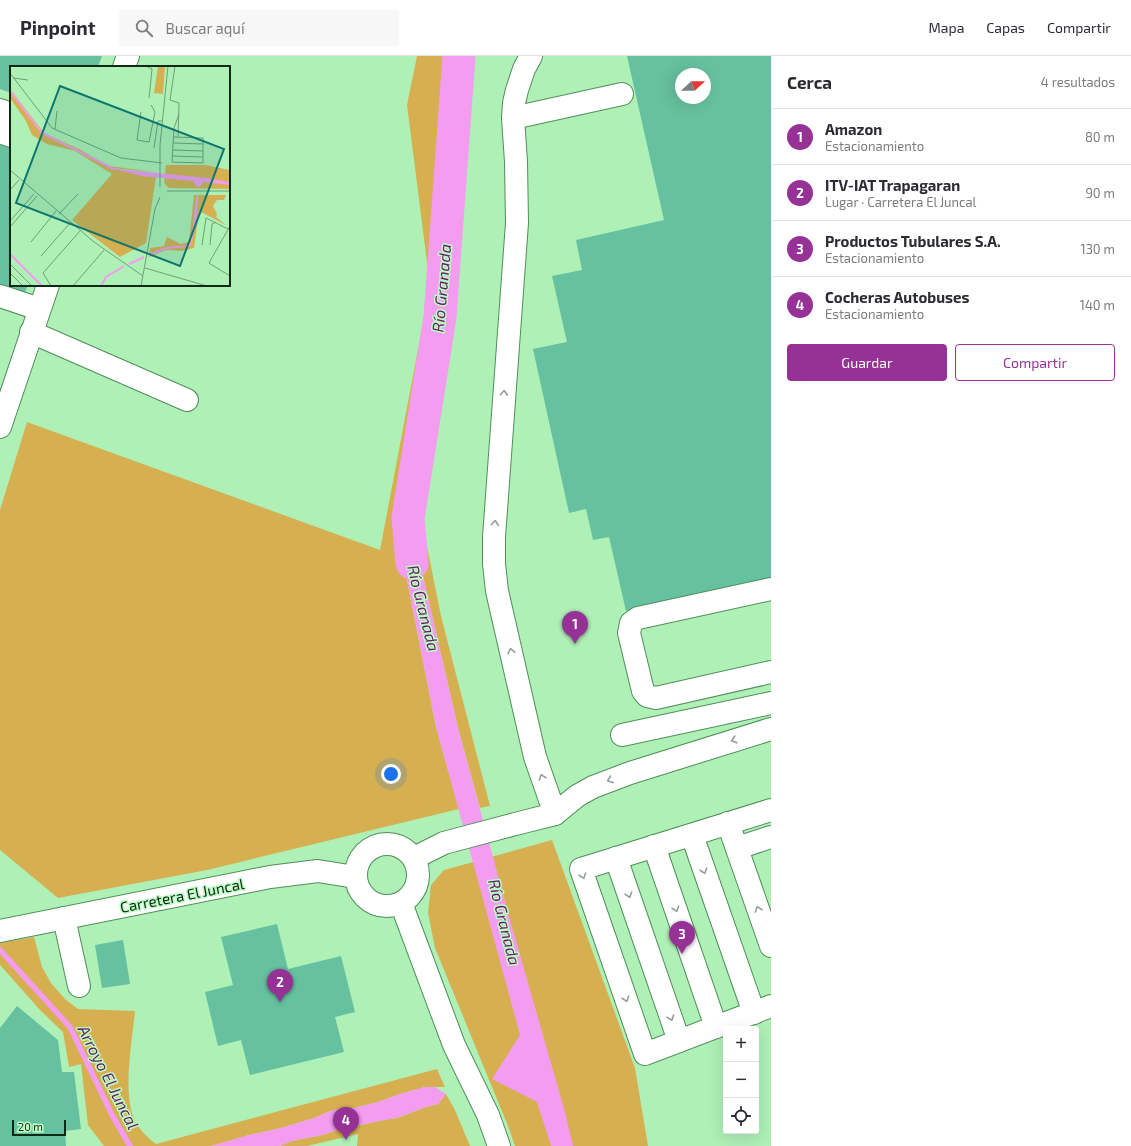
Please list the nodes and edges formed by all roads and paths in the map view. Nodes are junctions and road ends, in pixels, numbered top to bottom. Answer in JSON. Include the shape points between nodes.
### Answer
{"nodes":[{"id":1,"x":128,"y":56,"type":"edge"},
{"id":2,"x":531,"y":56,"type":"edge"},
{"id":3,"x":124,"y":66,"type":"edge"},
{"id":4,"x":622,"y":94,"type":"dead end"},
{"id":5,"x":0,"y":110,"type":"edge"},
{"id":6,"x":10,"y":114,"type":"edge"},
{"id":7,"x":513,"y":118,"type":"junction"},
{"id":8,"x":0,"y":132,"type":"edge"},
{"id":9,"x":10,"y":136,"type":"edge"},
{"id":10,"x":48,"y":286,"type":"edge"},
{"id":11,"x":0,"y":296,"type":"edge"},
{"id":12,"x":38,"y":309,"type":"junction"},
{"id":13,"x":31,"y":332,"type":"junction"},
{"id":14,"x":187,"y":400,"type":"dead end"},
{"id":15,"x":2,"y":413,"type":"edge"},
{"id":16,"x":771,"y":588,"type":"edge"},
{"id":17,"x":771,"y":672,"type":"edge"},
{"id":18,"x":771,"y":703,"type":"edge"},
{"id":19,"x":771,"y":729,"type":"edge"},
{"id":20,"x":622,"y":734,"type":"dead end"},
{"id":21,"x":771,"y":810,"type":"edge"},
{"id":22,"x":555,"y":814,"type":"junction"},
{"id":23,"x":728,"y":823,"type":"junction"},
{"id":24,"x":692,"y":835,"type":"junction"},
{"id":25,"x":771,"y":837,"type":"edge"},
{"id":26,"x":654,"y":846,"type":"junction"},
{"id":27,"x":737,"y":848,"type":"junction"},
{"id":28,"x":414,"y":858,"type":"junction"},
{"id":29,"x":616,"y":858,"type":"junction"},
{"id":30,"x":356,"y":878,"type":"junction"},
{"id":31,"x":401,"y":903,"type":"junction"},
{"id":32,"x":64,"y":918,"type":"junction"},
{"id":33,"x":5,"y":930,"type":"edge"},
{"id":34,"x":771,"y":946,"type":"edge"},
{"id":35,"x":79,"y":986,"type":"dead end"},
{"id":36,"x":762,"y":1010,"type":"edge"},
{"id":37,"x":716,"y":1027,"type":"junction"},
{"id":38,"x":679,"y":1041,"type":"junction"},
{"id":39,"x":499,"y":1146,"type":"edge"}],
"edges":[{"from":1,"to":3,"type":"street"},
{"from":2,"to":7,"type":"street","via":[[517,90]]},
{"from":4,"to":7,"type":"street"},
{"from":5,"to":6,"type":"street"},
{"from":22,"to":7,"type":"street","one_way":true,"via":[[535,757],[497,591],[494,564],[517,223]]},
{"from":8,"to":9,"type":"street"},
{"from":10,"to":12,"type":"street"},
{"from":11,"to":12,"type":"street"},
{"from":12,"to":13,"type":"street"},
{"from":13,"to":14,"type":"street"},
{"from":13,"to":15,"type":"street"},
{"from":16,"to":17,"type":"street","via":[[638,618],[632,622],[629,633],[647,696],[656,698]]},
{"from":18,"to":20,"type":"street"},
{"from":19,"to":22,"type":"street","one_way":true,"via":[[648,766],[593,787]]},
{"from":21,"to":23,"type":"street"},
{"from":22,"to":28,"type":"street","via":[[444,843]]},
{"from":23,"to":24,"type":"street"},
{"from":23,"to":27,"type":"street"},
{"from":24,"to":26,"type":"street"},
{"from":24,"to":36,"type":"street","one_way":true},
{"from":25,"to":27,"type":"street"},
{"from":26,"to":29,"type":"street"},
{"from":26,"to":37,"type":"street","one_way":true},
{"from":34,"to":27,"type":"street","one_way":true},
{"from":28,"to":30,"type":"street","via":[[398,845],[377,845],[361,857],[356,867]]},
{"from":28,"to":31,"type":"street","via":[[418,868],[416,889]]},
{"from":29,"to":38,"type":"street","one_way":true},
{"from":29,"to":38,"type":"street","one_way":true,"via":[[581,869],[588,891],[645,1054]]},
{"from":30,"to":31,"type":"street","via":[[358,888],[371,903],[392,907]]},
{"from":30,"to":32,"type":"street","name":"Carretera El Juncal","via":[[318,871],[270,877]]},
{"from":31,"to":39,"type":"street","via":[[454,1045],[488,1115]]},
{"from":32,"to":33,"type":"street","name":"Carretera El Juncal"},
{"from":32,"to":35,"type":"street"},
{"from":36,"to":37,"type":"street"},
{"from":37,"to":38,"type":"street"}]}
